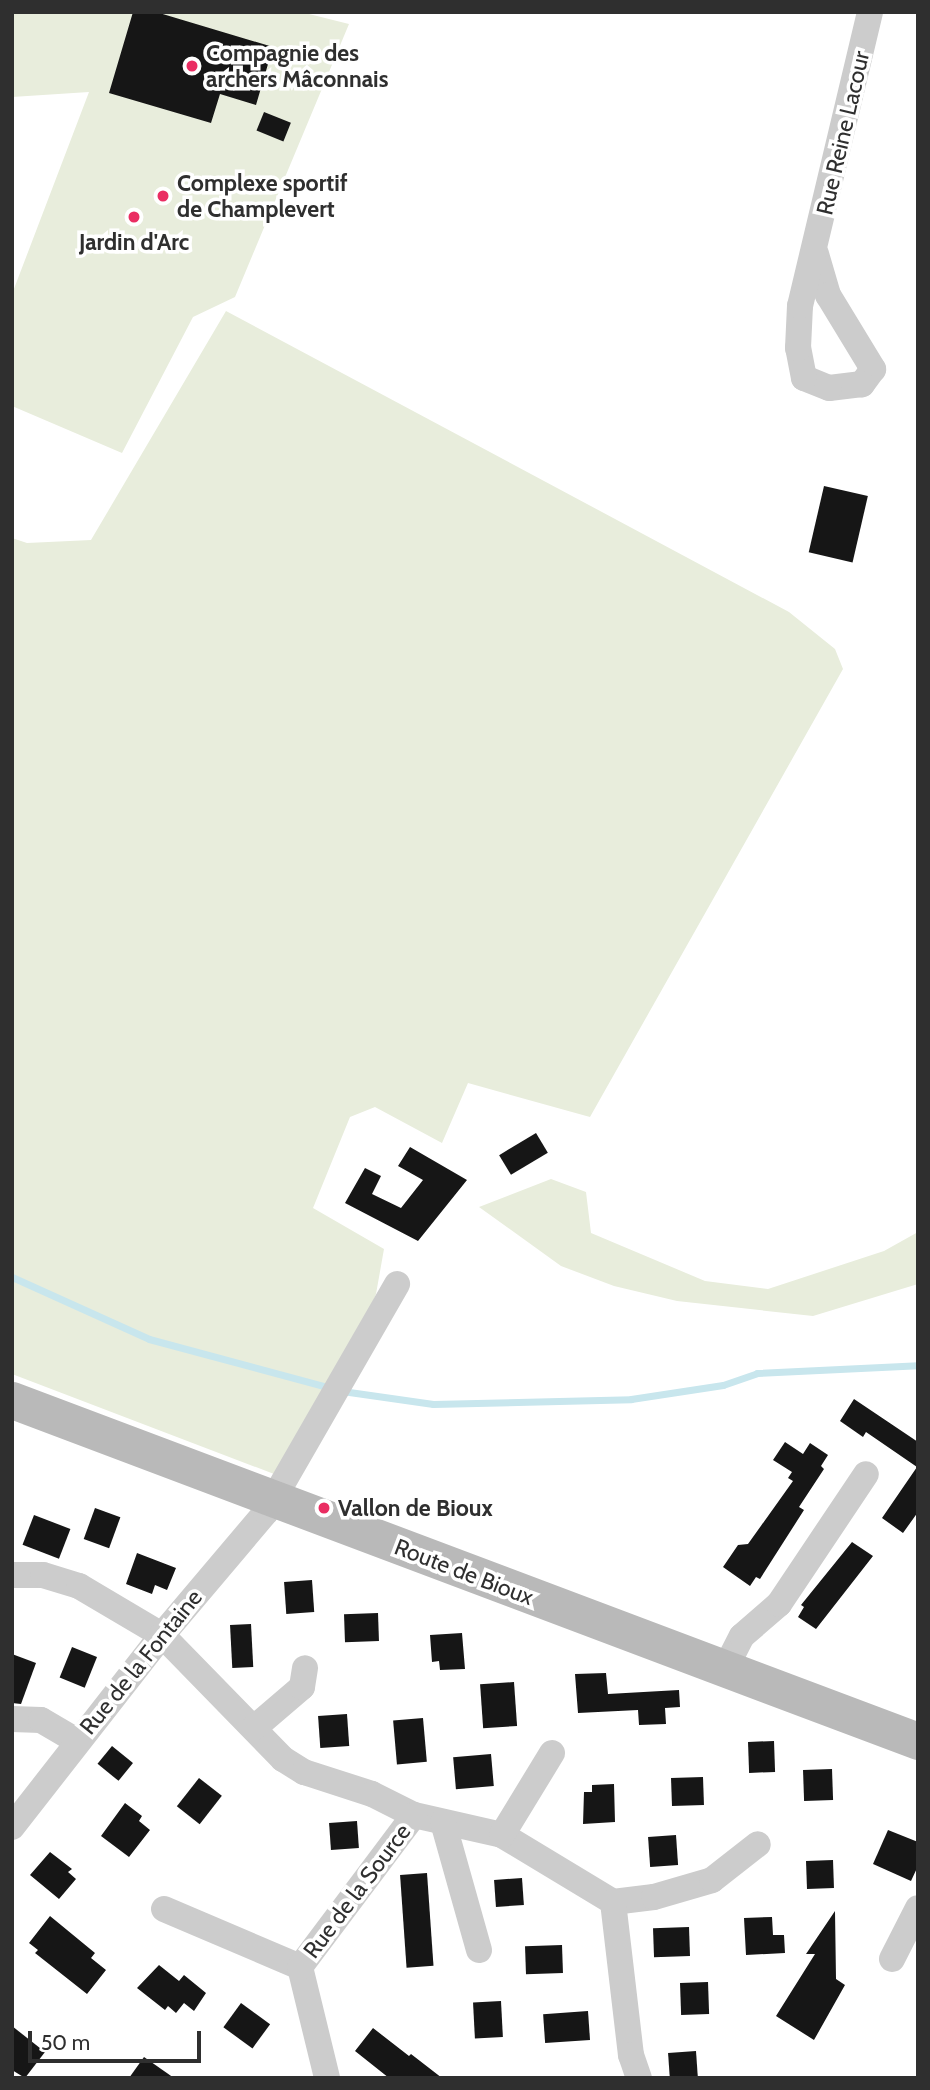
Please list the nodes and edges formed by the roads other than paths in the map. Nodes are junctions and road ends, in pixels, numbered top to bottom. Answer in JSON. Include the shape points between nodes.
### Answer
{"nodes":[{"id":1,"x":870,"y":12,"type":"edge"},
{"id":2,"x":816,"y":254,"type":"junction"},
{"id":3,"x":397,"y":1284,"type":"dead end"},
{"id":4,"x":12,"y":1400,"type":"edge"},
{"id":5,"x":866,"y":1474,"type":"dead end"},
{"id":6,"x":274,"y":1500,"type":"junction"},
{"id":7,"x":12,"y":1575,"type":"edge"},
{"id":8,"x":162,"y":1635,"type":"junction"},
{"id":9,"x":305,"y":1668,"type":"dead end"},
{"id":10,"x":724,"y":1671,"type":"junction"},
{"id":11,"x":12,"y":1719,"type":"edge"},
{"id":12,"x":254,"y":1728,"type":"junction"},
{"id":13,"x":77,"y":1741,"type":"junction"},
{"id":14,"x":918,"y":1741,"type":"edge"},
{"id":15,"x":552,"y":1753,"type":"dead end"},
{"id":16,"x":414,"y":1815,"type":"junction"},
{"id":17,"x":443,"y":1822,"type":"junction"},
{"id":18,"x":12,"y":1827,"type":"edge"},
{"id":19,"x":502,"y":1835,"type":"junction"},
{"id":20,"x":758,"y":1844,"type":"dead end"},
{"id":21,"x":613,"y":1902,"type":"junction"},
{"id":22,"x":918,"y":1908,"type":"edge"},
{"id":23,"x":164,"y":1909,"type":"dead end"},
{"id":24,"x":479,"y":1950,"type":"dead end"},
{"id":25,"x":892,"y":1959,"type":"dead end"},
{"id":26,"x":300,"y":1967,"type":"junction"},
{"id":27,"x":327,"y":2078,"type":"edge"},
{"id":28,"x":639,"y":2078,"type":"edge"}],
"edges":[{"from":1,"to":2,"type":"street","name":"Rue Reine Lacour"},
{"from":2,"to":2,"type":"street","name":"Rue Reine Lacour","via":[[828,295],[873,369],[862,384],[829,388],[804,378],[800,306]]},
{"from":3,"to":6,"type":"street","name":"Rue de la Fontaine"},
{"from":4,"to":6,"type":"main road","name":"Route de Bioux"},
{"from":5,"to":10,"type":"street","via":[[779,1604],[742,1636]]},
{"from":6,"to":8,"type":"street","name":"Rue de la Fontaine"},
{"from":6,"to":10,"type":"main road","name":"Route de Bioux"},
{"from":7,"to":8,"type":"street","via":[[43,1575],[79,1586]]},
{"from":8,"to":12,"type":"street"},
{"from":8,"to":13,"type":"street","name":"Rue de la Fontaine"},
{"from":9,"to":12,"type":"street","via":[[302,1687]]},
{"from":10,"to":14,"type":"main road","name":"Route de Bioux"},
{"from":11,"to":13,"type":"street","via":[[41,1720]]},
{"from":12,"to":16,"type":"street","via":[[283,1759],[304,1772],[372,1794]]},
{"from":13,"to":18,"type":"street","name":"Rue de la Fontaine"},
{"from":15,"to":19,"type":"street"},
{"from":16,"to":17,"type":"street"},
{"from":16,"to":26,"type":"street","name":"Rue de la Source"},
{"from":17,"to":19,"type":"street"},
{"from":17,"to":24,"type":"street"},
{"from":19,"to":21,"type":"street"},
{"from":20,"to":21,"type":"street","via":[[712,1880],[654,1898]]},
{"from":21,"to":28,"type":"street","via":[[631,2055]]},
{"from":22,"to":25,"type":"street"},
{"from":23,"to":26,"type":"street","name":"Rue de la Source"},
{"from":26,"to":27,"type":"street","name":"Rue de la Source"}]}
